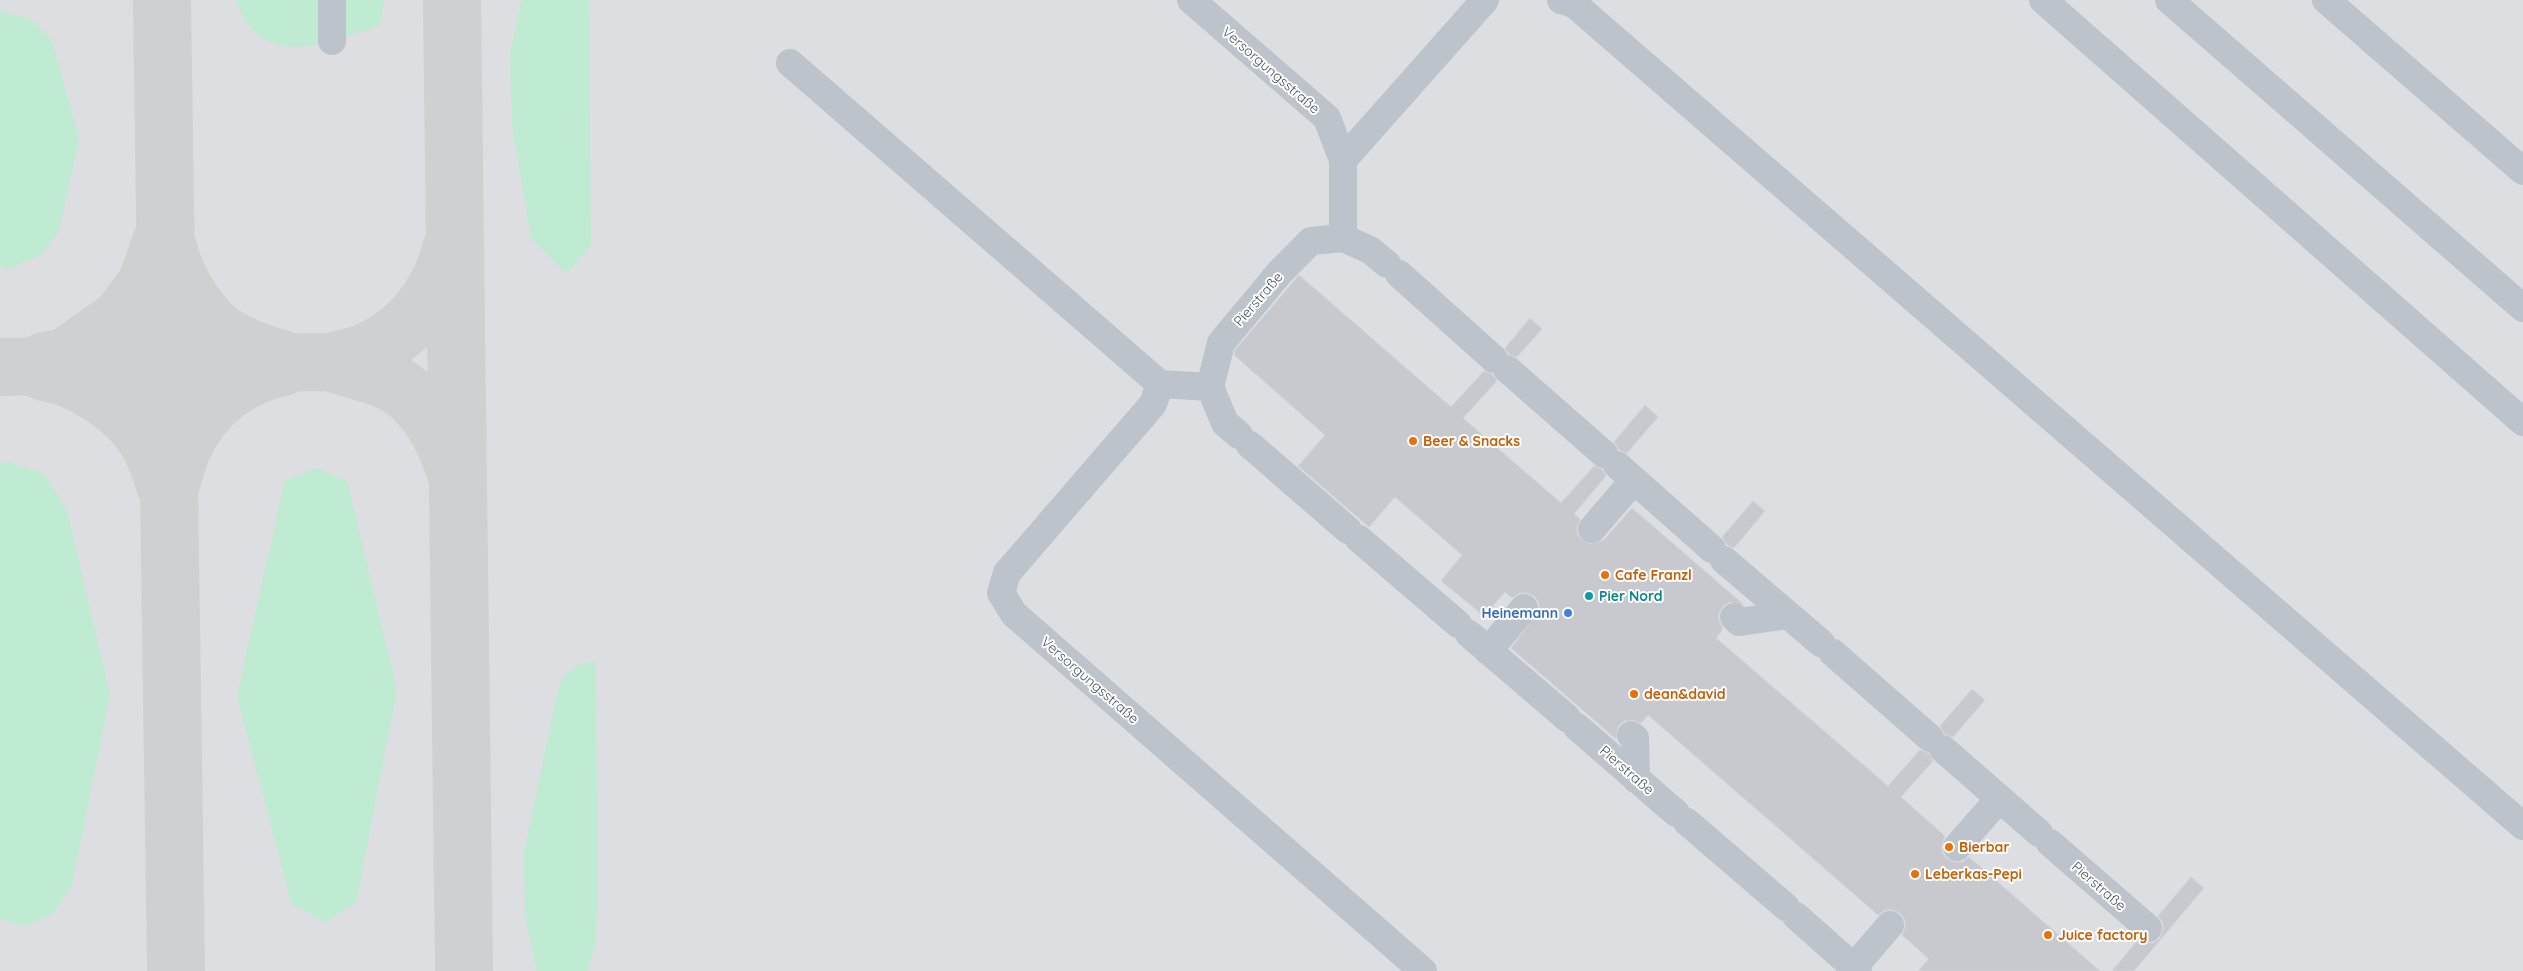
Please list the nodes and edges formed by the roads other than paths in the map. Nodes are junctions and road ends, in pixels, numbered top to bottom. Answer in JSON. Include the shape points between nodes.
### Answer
{"nodes":[{"id":1,"x":332,"y":0,"type":"edge"},
{"id":2,"x":1191,"y":0,"type":"edge"},
{"id":3,"x":1485,"y":0,"type":"edge"},
{"id":4,"x":1561,"y":0,"type":"edge"},
{"id":5,"x":2043,"y":0,"type":"edge"},
{"id":6,"x":2168,"y":0,"type":"edge"},
{"id":7,"x":2326,"y":0,"type":"edge"},
{"id":8,"x":332,"y":41,"type":"dead end"},
{"id":9,"x":790,"y":64,"type":"dead end"},
{"id":10,"x":1343,"y":160,"type":"junction"},
{"id":11,"x":2523,"y":172,"type":"edge"},
{"id":12,"x":1342,"y":238,"type":"junction"},
{"id":13,"x":2523,"y":308,"type":"edge"},
{"id":14,"x":1160,"y":384,"type":"junction"},
{"id":15,"x":1210,"y":386,"type":"junction"},
{"id":16,"x":2523,"y":422,"type":"edge"},
{"id":17,"x":1618,"y":466,"type":"junction"},
{"id":18,"x":1592,"y":530,"type":"dead end"},
{"id":19,"x":1524,"y":608,"type":"dead end"},
{"id":20,"x":1788,"y":615,"type":"junction"},
{"id":21,"x":1734,"y":617,"type":"dead end"},
{"id":22,"x":1471,"y":636,"type":"junction"},
{"id":23,"x":1631,"y":735,"type":"dead end"},
{"id":24,"x":1636,"y":779,"type":"junction"},
{"id":25,"x":1999,"y":799,"type":"junction"},
{"id":26,"x":2523,"y":826,"type":"edge"},
{"id":27,"x":1957,"y":847,"type":"dead end"},
{"id":28,"x":1890,"y":925,"type":"dead end"},
{"id":29,"x":2148,"y":928,"type":"dead end"},
{"id":30,"x":1856,"y":969,"type":"edge"},
{"id":31,"x":1423,"y":971,"type":"edge"}],
"edges":[{"from":1,"to":8,"type":"lane"},
{"from":2,"to":10,"type":"lane","name":"Versorgungsstraße","via":[[1327,118]]},
{"from":3,"to":10,"type":"lane"},
{"from":4,"to":26,"type":"lane","via":[[1574,4]]},
{"from":5,"to":16,"type":"lane"},
{"from":6,"to":13,"type":"lane"},
{"from":7,"to":11,"type":"lane"},
{"from":9,"to":14,"type":"lane"},
{"from":10,"to":12,"type":"lane","name":"Versorgungsstraße"},
{"from":12,"to":15,"type":"lane","name":"Pierstraße","via":[[1311,241],[1280,272],[1220,343]]},
{"from":12,"to":17,"type":"lane","name":"Pierstraße","via":[[1370,250]]},
{"from":14,"to":15,"type":"lane"},
{"from":14,"to":31,"type":"lane","name":"Versorgungsstraße","via":[[1153,404],[1007,573],[1000,593],[1014,614]]},
{"from":15,"to":22,"type":"lane","name":"Pierstraße","via":[[1225,423]]},
{"from":17,"to":18,"type":"lane","via":[[1616,514]]},
{"from":17,"to":20,"type":"lane","name":"Pierstraße"},
{"from":19,"to":22,"type":"lane","via":[[1512,633]]},
{"from":20,"to":21,"type":"lane","via":[[1739,622]]},
{"from":20,"to":25,"type":"lane","name":"Pierstraße"},
{"from":22,"to":24,"type":"lane","name":"Pierstraße"},
{"from":23,"to":24,"type":"lane","via":[[1635,738]]},
{"from":24,"to":30,"type":"lane","name":"Pierstraße"},
{"from":25,"to":27,"type":"lane"},
{"from":25,"to":29,"type":"lane","name":"Pierstraße"},
{"from":28,"to":30,"type":"lane"}]}
